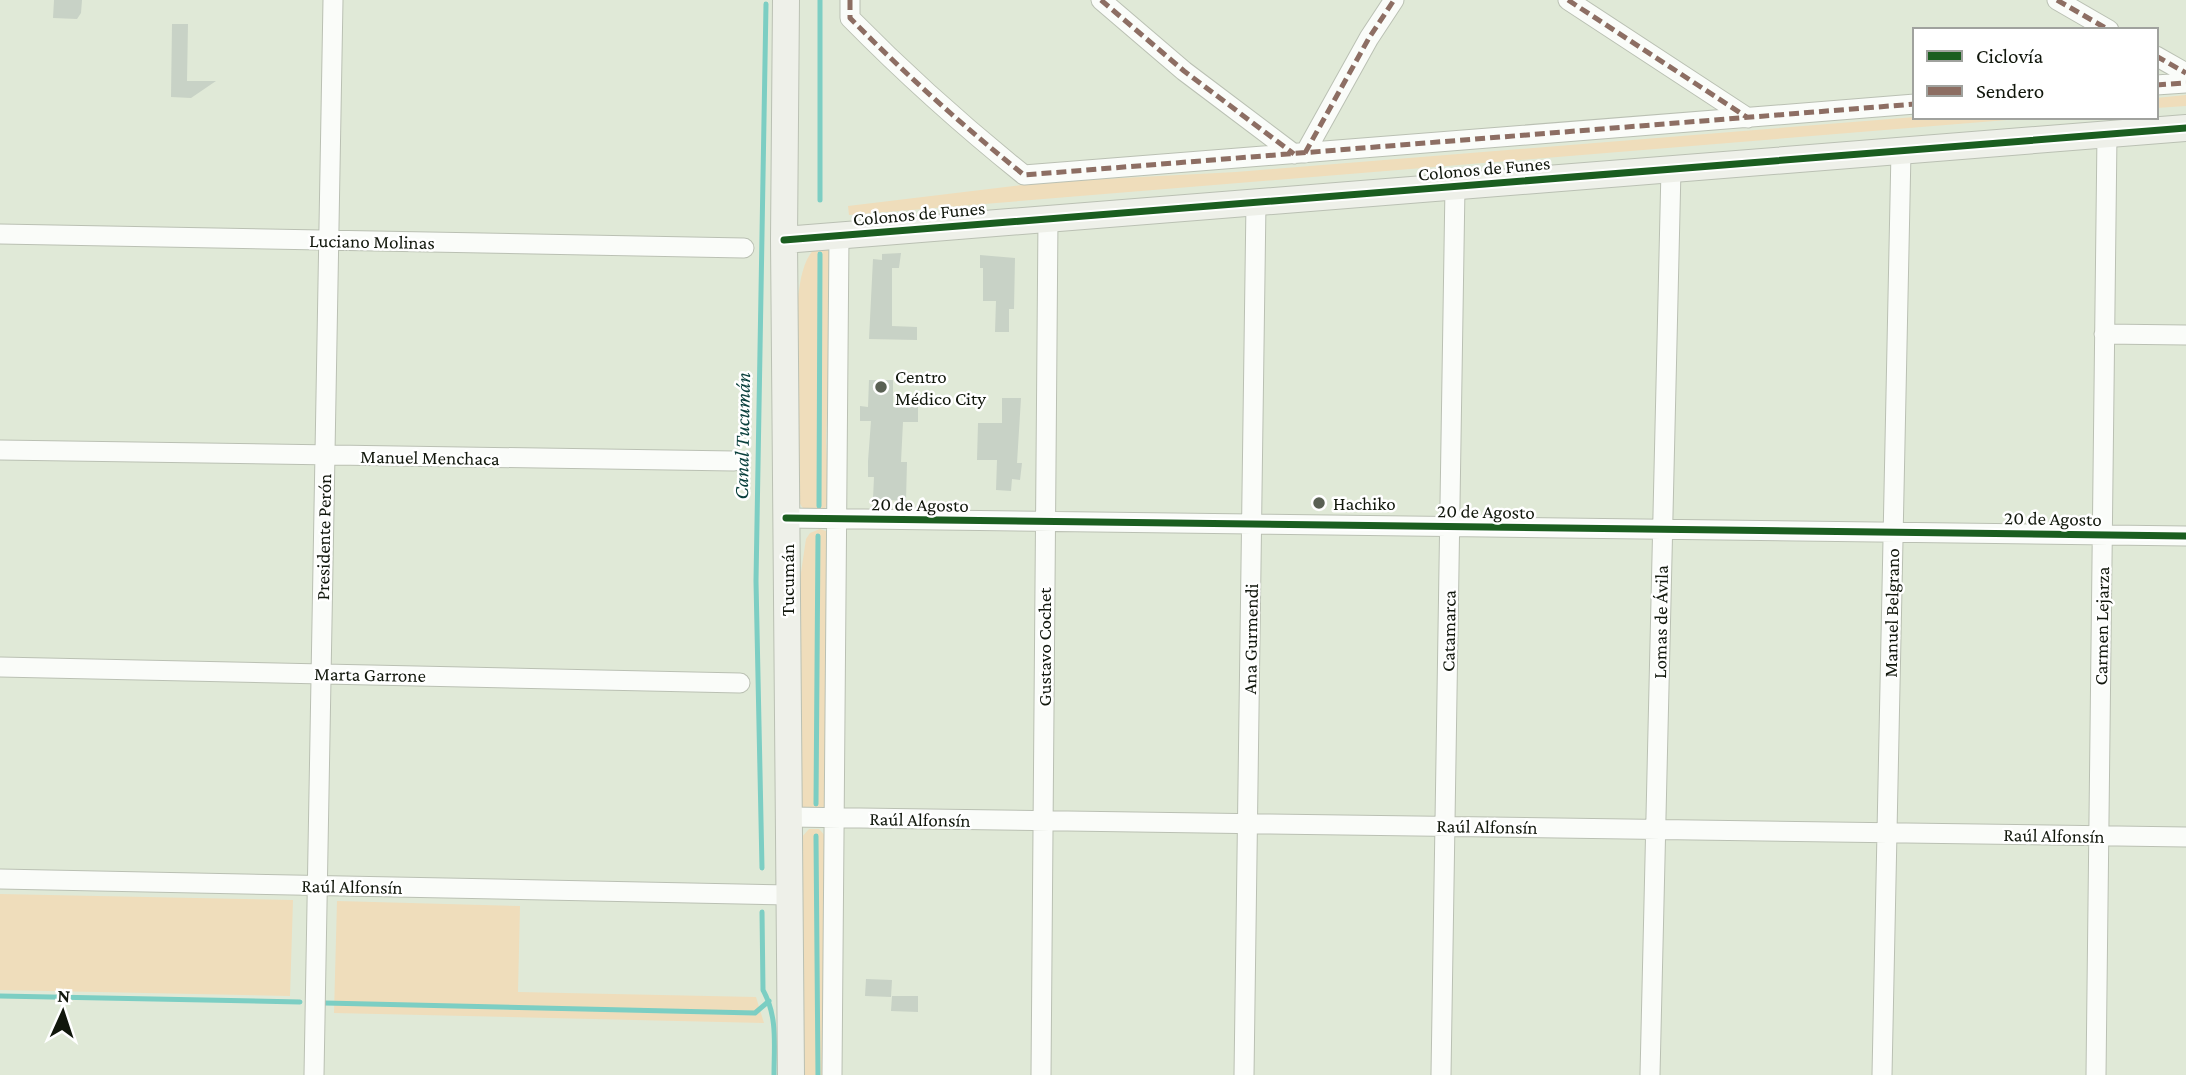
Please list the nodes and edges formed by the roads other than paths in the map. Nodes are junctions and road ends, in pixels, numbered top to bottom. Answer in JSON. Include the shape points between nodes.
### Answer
{"nodes":[{"id":1,"x":333,"y":0,"type":"edge"},
{"id":2,"x":786,"y":0,"type":"edge"},
{"id":3,"x":850,"y":0,"type":"edge"},
{"id":4,"x":1101,"y":0,"type":"edge"},
{"id":5,"x":1394,"y":0,"type":"edge"},
{"id":6,"x":1568,"y":0,"type":"edge"},
{"id":7,"x":2057,"y":0,"type":"edge"},
{"id":8,"x":2106,"y":28,"type":"edge"},
{"id":9,"x":2158,"y":57,"type":"edge"},
{"id":10,"x":2186,"y":73,"type":"edge"},
{"id":11,"x":2186,"y":82,"type":"edge"},
{"id":12,"x":2158,"y":85,"type":"edge"},
{"id":13,"x":1913,"y":104,"type":"edge"},
{"id":14,"x":1748,"y":118,"type":"junction"},
{"id":15,"x":2186,"y":128,"type":"edge"},
{"id":16,"x":2107,"y":134,"type":"junction"},
{"id":17,"x":1901,"y":151,"type":"junction"},
{"id":18,"x":1299,"y":153,"type":"junction"},
{"id":19,"x":1671,"y":169,"type":"junction"},
{"id":20,"x":1455,"y":186,"type":"junction"},
{"id":21,"x":1256,"y":202,"type":"junction"},
{"id":22,"x":1048,"y":219,"type":"junction"},
{"id":23,"x":0,"y":234,"type":"edge"},
{"id":24,"x":839,"y":235,"type":"junction"},
{"id":25,"x":329,"y":240,"type":"junction"},
{"id":26,"x":785,"y":240,"type":"junction"},
{"id":27,"x":744,"y":248,"type":"dead end"},
{"id":28,"x":2104,"y":334,"type":"junction"},
{"id":29,"x":2186,"y":335,"type":"edge"},
{"id":30,"x":0,"y":450,"type":"edge"},
{"id":31,"x":325,"y":455,"type":"junction"},
{"id":32,"x":734,"y":461,"type":"dead end"},
{"id":33,"x":786,"y":518,"type":"junction"},
{"id":34,"x":837,"y":518,"type":"junction"},
{"id":35,"x":1045,"y":521,"type":"junction"},
{"id":36,"x":1252,"y":524,"type":"junction"},
{"id":37,"x":1450,"y":526,"type":"junction"},
{"id":38,"x":1662,"y":529,"type":"junction"},
{"id":39,"x":1893,"y":532,"type":"junction"},
{"id":40,"x":2102,"y":535,"type":"junction"},
{"id":41,"x":2186,"y":536,"type":"edge"},
{"id":42,"x":0,"y":667,"type":"edge"},
{"id":43,"x":321,"y":673,"type":"junction"},
{"id":44,"x":740,"y":683,"type":"dead end"},
{"id":45,"x":789,"y":817,"type":"junction"},
{"id":46,"x":834,"y":817,"type":"junction"},
{"id":47,"x":1043,"y":820,"type":"junction"},
{"id":48,"x":1248,"y":823,"type":"junction"},
{"id":49,"x":1445,"y":826,"type":"junction"},
{"id":50,"x":1656,"y":829,"type":"junction"},
{"id":51,"x":1887,"y":833,"type":"junction"},
{"id":52,"x":2099,"y":836,"type":"junction"},
{"id":53,"x":2186,"y":837,"type":"edge"},
{"id":54,"x":0,"y":880,"type":"edge"},
{"id":55,"x":318,"y":886,"type":"junction"},
{"id":56,"x":789,"y":895,"type":"junction"},
{"id":57,"x":314,"y":1075,"type":"edge"},
{"id":58,"x":791,"y":1075,"type":"edge"},
{"id":59,"x":832,"y":1075,"type":"edge"},
{"id":60,"x":1041,"y":1075,"type":"edge"},
{"id":61,"x":1244,"y":1075,"type":"edge"},
{"id":62,"x":1441,"y":1075,"type":"edge"},
{"id":63,"x":1650,"y":1075,"type":"edge"},
{"id":64,"x":1882,"y":1075,"type":"edge"},
{"id":65,"x":2096,"y":1075,"type":"edge"}],
"edges":[{"from":1,"to":25,"type":"street","name":"Presidente Perón"},
{"from":2,"to":26,"type":"street","name":"Tucumán"},
{"from":3,"to":18,"type":"street","via":[[850,18],[885,54],[1024,175]]},
{"from":4,"to":18,"type":"street","via":[[1184,71]]},
{"from":5,"to":18,"type":"street"},
{"from":6,"to":14,"type":"street"},
{"from":7,"to":8,"type":"street"},
{"from":9,"to":10,"type":"street"},
{"from":11,"to":12,"type":"street"},
{"from":13,"to":14,"type":"street"},
{"from":14,"to":18,"type":"street"},
{"from":15,"to":16,"type":"street","name":"Colonos de Funes"},
{"from":16,"to":17,"type":"street","name":"Colonos de Funes"},
{"from":16,"to":28,"type":"street","name":"Carmen Lejarza"},
{"from":17,"to":19,"type":"street","name":"Colonos de Funes"},
{"from":17,"to":39,"type":"street","name":"Manuel Belgrano"},
{"from":19,"to":20,"type":"street","name":"Colonos de Funes"},
{"from":19,"to":38,"type":"street","name":"Lomas de Ávila"},
{"from":20,"to":21,"type":"street","name":"Colonos de Funes"},
{"from":20,"to":37,"type":"street","name":"Catamarca"},
{"from":21,"to":22,"type":"street","name":"Colonos de Funes"},
{"from":21,"to":36,"type":"street","name":"Ana Gurmendi"},
{"from":22,"to":24,"type":"street","name":"Colonos de Funes"},
{"from":22,"to":35,"type":"street","name":"Gustavo Cochet"},
{"from":23,"to":25,"type":"street","name":"Luciano Molinas"},
{"from":24,"to":26,"type":"street","name":"Colonos de Funes"},
{"from":24,"to":34,"type":"street"},
{"from":25,"to":27,"type":"street","name":"Luciano Molinas"},
{"from":25,"to":31,"type":"street","name":"Presidente Perón"},
{"from":26,"to":33,"type":"street","name":"Tucumán"},
{"from":28,"to":29,"type":"street"},
{"from":28,"to":40,"type":"street","name":"Carmen Lejarza"},
{"from":30,"to":31,"type":"street","name":"Manuel Menchaca"},
{"from":31,"to":32,"type":"street","name":"Manuel Menchaca"},
{"from":31,"to":43,"type":"street","name":"Presidente Perón"},
{"from":33,"to":34,"type":"street","name":"20 de Agosto"},
{"from":33,"to":45,"type":"street","name":"Tucumán"},
{"from":34,"to":35,"type":"street","name":"20 de Agosto"},
{"from":34,"to":46,"type":"street"},
{"from":35,"to":36,"type":"street","name":"20 de Agosto"},
{"from":35,"to":47,"type":"street","name":"Gustavo Cochet"},
{"from":36,"to":37,"type":"street","name":"20 de Agosto"},
{"from":36,"to":48,"type":"street","name":"Ana Gurmendi"},
{"from":37,"to":38,"type":"street","name":"20 de Agosto"},
{"from":37,"to":49,"type":"street","name":"Catamarca"},
{"from":38,"to":39,"type":"street","name":"20 de Agosto"},
{"from":38,"to":50,"type":"street","name":"Lomas de Ávila"},
{"from":39,"to":40,"type":"street","name":"20 de Agosto"},
{"from":39,"to":51,"type":"street","name":"Manuel Belgrano"},
{"from":40,"to":41,"type":"street","name":"20 de Agosto"},
{"from":40,"to":52,"type":"street","name":"Carmen Lejarza"},
{"from":42,"to":43,"type":"street","name":"Marta Garrone"},
{"from":43,"to":44,"type":"street","name":"Marta Garrone"},
{"from":43,"to":55,"type":"street","name":"Presidente Perón"},
{"from":45,"to":46,"type":"street","name":"Raúl Alfonsín"},
{"from":45,"to":56,"type":"street","name":"Tucumán"},
{"from":46,"to":47,"type":"street","name":"Raúl Alfonsín"},
{"from":46,"to":59,"type":"street"},
{"from":47,"to":48,"type":"street","name":"Raúl Alfonsín"},
{"from":47,"to":60,"type":"street","name":"Gustavo Cochet"},
{"from":48,"to":49,"type":"street","name":"Raúl Alfonsín"},
{"from":48,"to":61,"type":"street","name":"Ana Gurmendi"},
{"from":49,"to":50,"type":"street","name":"Raúl Alfonsín"},
{"from":49,"to":62,"type":"street","name":"Catamarca"},
{"from":50,"to":51,"type":"street","name":"Raúl Alfonsín"},
{"from":50,"to":63,"type":"street","name":"Lomas de Ávila"},
{"from":51,"to":52,"type":"street","name":"Raúl Alfonsín"},
{"from":51,"to":64,"type":"street","name":"Manuel Belgrano"},
{"from":52,"to":53,"type":"street","name":"Raúl Alfonsín"},
{"from":52,"to":65,"type":"street","name":"Carmen Lejarza"},
{"from":54,"to":55,"type":"street","name":"Raúl Alfonsín"},
{"from":55,"to":56,"type":"street","name":"Raúl Alfonsín"},
{"from":55,"to":57,"type":"street","name":"Presidente Perón"},
{"from":56,"to":58,"type":"street","name":"Tucumán"}]}
